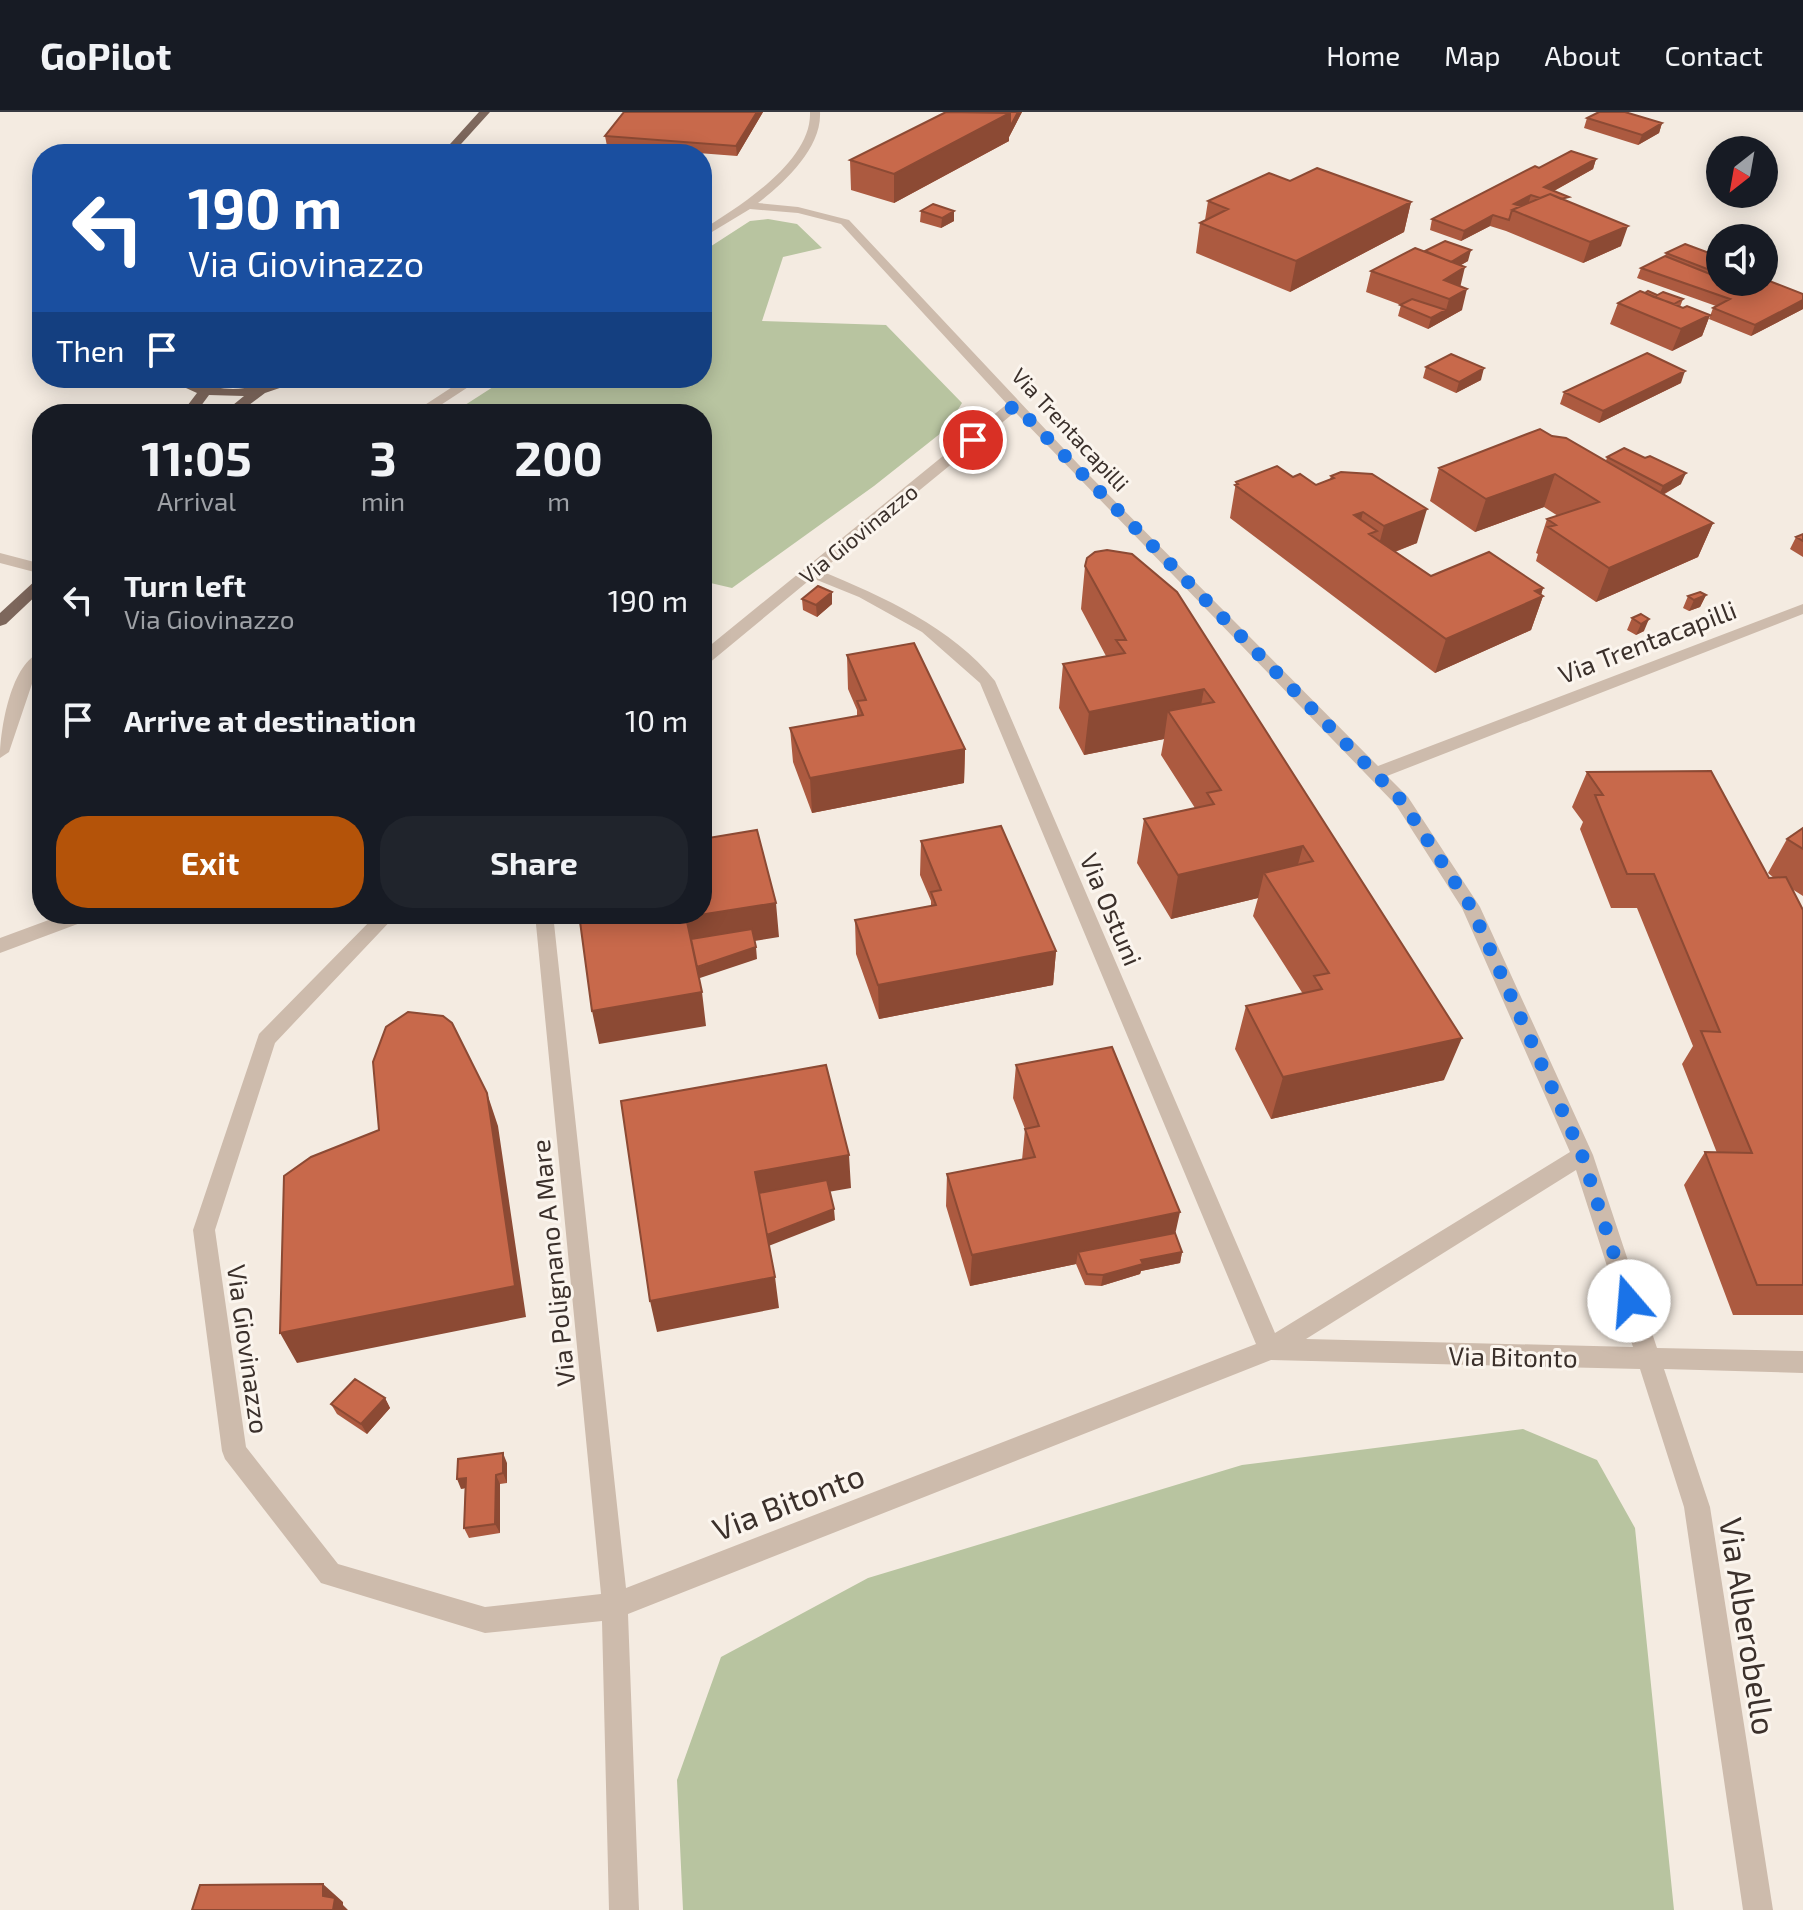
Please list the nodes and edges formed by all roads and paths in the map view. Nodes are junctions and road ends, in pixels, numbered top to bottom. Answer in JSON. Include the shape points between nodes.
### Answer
{"nodes":[{"id":1,"x":485,"y":112,"type":"edge"},
{"id":2,"x":815,"y":112,"type":"edge"},
{"id":3,"x":455,"y":144,"type":"edge"},
{"id":4,"x":745,"y":205,"type":"junction"},
{"id":5,"x":712,"y":228,"type":"edge"},
{"id":6,"x":194,"y":388,"type":"edge"},
{"id":7,"x":267,"y":388,"type":"edge"},
{"id":8,"x":459,"y":388,"type":"edge"},
{"id":9,"x":260,"y":390,"type":"junction"},
{"id":10,"x":205,"y":391,"type":"junction"},
{"id":11,"x":195,"y":404,"type":"edge"},
{"id":12,"x":242,"y":404,"type":"edge"},
{"id":13,"x":434,"y":404,"type":"edge"},
{"id":14,"x":1015,"y":405,"type":"junction"},
{"id":15,"x":0,"y":558,"type":"edge"},
{"id":16,"x":32,"y":566,"type":"edge"},
{"id":17,"x":810,"y":572,"type":"junction"},
{"id":18,"x":32,"y":591,"type":"edge"},
{"id":19,"x":1803,"y":609,"type":"edge"},
{"id":20,"x":5,"y":617,"type":"edge"},
{"id":21,"x":0,"y":628,"type":"edge"},
{"id":22,"x":712,"y":652,"type":"edge"},
{"id":23,"x":32,"y":665,"type":"edge"},
{"id":24,"x":0,"y":752,"type":"edge"},
{"id":25,"x":1375,"y":774,"type":"junction"},
{"id":26,"x":58,"y":924,"type":"edge"},
{"id":27,"x":378,"y":924,"type":"edge"},
{"id":28,"x":545,"y":924,"type":"edge"},
{"id":29,"x":0,"y":946,"type":"edge"},
{"id":30,"x":1582,"y":1155,"type":"junction"},
{"id":31,"x":1270,"y":1349,"type":"junction"},
{"id":32,"x":1647,"y":1359,"type":"junction"},
{"id":33,"x":1803,"y":1362,"type":"edge"},
{"id":34,"x":615,"y":1606,"type":"junction"},
{"id":35,"x":624,"y":1910,"type":"edge"},
{"id":36,"x":1758,"y":1910,"type":"edge"}],
"edges":[{"from":1,"to":3,"type":"main road"},
{"from":2,"to":4,"type":"street","via":[[803,153]]},
{"from":4,"to":5,"type":"street"},
{"from":4,"to":14,"type":"street","name":"Via Trentacapilli","via":[[845,222]]},
{"from":6,"to":10,"type":"main road"},
{"from":7,"to":9,"type":"main road"},
{"from":8,"to":13,"type":"street"},
{"from":9,"to":10,"type":"main road"},
{"from":9,"to":12,"type":"main road"},
{"from":10,"to":11,"type":"main road"},
{"from":14,"to":17,"type":"street","name":"Via Giovinazzo"},
{"from":14,"to":25,"type":"street","name":"Via Trentacapilli"},
{"from":15,"to":16,"type":"street"},
{"from":17,"to":22,"type":"street","name":"Via Giovinazzo"},
{"from":17,"to":31,"type":"street","name":"Via Ostuni","via":[[928,629],[987,681]]},
{"from":18,"to":20,"type":"main road"},
{"from":19,"to":25,"type":"street","name":"Via Trentacapilli"},
{"from":20,"to":21,"type":"main road"},
{"from":23,"to":24,"type":"street"},
{"from":25,"to":30,"type":"street","name":"Via Trentacapilli","via":[[1402,801],[1471,907]]},
{"from":26,"to":29,"type":"street"},
{"from":27,"to":34,"type":"street","name":"Via Giovinazzo","via":[[266,1039],[204,1230],[234,1451],[330,1574],[485,1620]]},
{"from":28,"to":34,"type":"street","name":"Via Polignano A Mare"},
{"from":30,"to":31,"type":"street","name":"Via Bitonto"},
{"from":30,"to":32,"type":"street","name":"Via Trentacapilli"},
{"from":31,"to":32,"type":"street","name":"Via Bitonto"},
{"from":31,"to":34,"type":"street","name":"Via Bitonto"},
{"from":32,"to":33,"type":"street","name":"Via Bitonto"},
{"from":32,"to":36,"type":"street","name":"Via Alberobello","via":[[1697,1507]]},
{"from":34,"to":35,"type":"street"}]}
